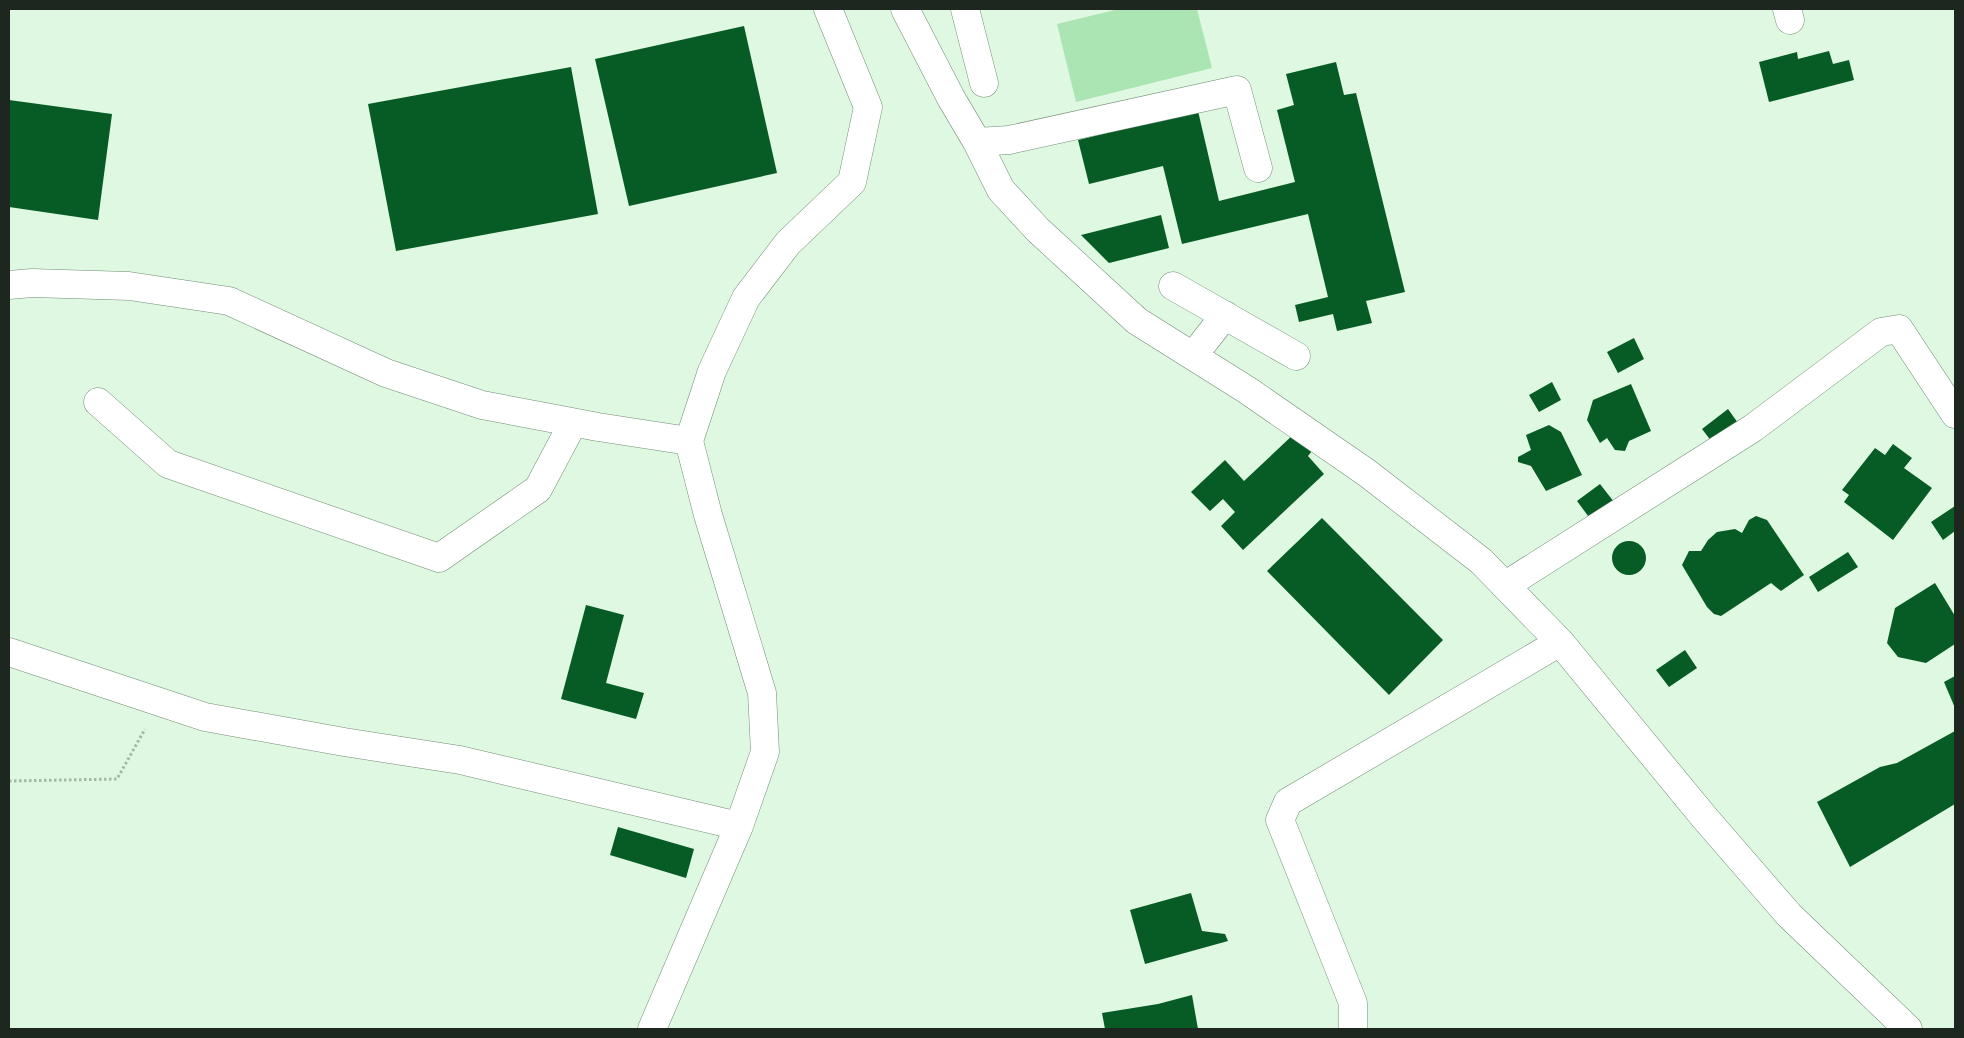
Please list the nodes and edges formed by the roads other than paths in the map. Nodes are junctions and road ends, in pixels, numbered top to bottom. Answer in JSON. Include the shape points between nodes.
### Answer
{"nodes":[{"id":1,"x":828,"y":9,"type":"edge"},
{"id":2,"x":906,"y":9,"type":"edge"},
{"id":3,"x":965,"y":9,"type":"edge"},
{"id":4,"x":984,"y":83,"type":"dead end"},
{"id":5,"x":978,"y":142,"type":"junction"},
{"id":6,"x":1258,"y":168,"type":"dead end"},
{"id":7,"x":9,"y":285,"type":"edge"},
{"id":8,"x":1172,"y":286,"type":"dead end"},
{"id":9,"x":1225,"y":315,"type":"junction"},
{"id":10,"x":1193,"y":356,"type":"junction"},
{"id":11,"x":1296,"y":356,"type":"dead end"},
{"id":12,"x":98,"y":402,"type":"dead end"},
{"id":13,"x":1955,"y":414,"type":"edge"},
{"id":14,"x":573,"y":423,"type":"junction"},
{"id":15,"x":689,"y":441,"type":"junction"},
{"id":16,"x":1506,"y":586,"type":"junction"},
{"id":17,"x":1560,"y":642,"type":"junction"},
{"id":18,"x":9,"y":652,"type":"edge"},
{"id":19,"x":739,"y":826,"type":"junction"},
{"id":20,"x":652,"y":1029,"type":"edge"},
{"id":21,"x":1353,"y":1029,"type":"edge"},
{"id":22,"x":1908,"y":1029,"type":"edge"}],
"edges":[{"from":1,"to":15,"type":"street","via":[[868,107],[852,182],[788,243],[746,298],[712,371]]},
{"from":2,"to":5,"type":"street","via":[[951,98]]},
{"from":3,"to":4,"type":"street"},
{"from":5,"to":6,"type":"street","via":[[1009,140],[1237,90]]},
{"from":5,"to":10,"type":"street","via":[[1001,190],[1038,230],[1137,321]]},
{"from":7,"to":14,"type":"street","via":[[129,286],[228,301],[386,373],[482,405]]},
{"from":8,"to":9,"type":"street"},
{"from":9,"to":10,"type":"street"},
{"from":9,"to":11,"type":"street"},
{"from":10,"to":16,"type":"street","via":[[1393,491],[1481,561]]},
{"from":12,"to":14,"type":"street","via":[[168,464],[438,558],[538,490]]},
{"from":13,"to":16,"type":"street","via":[[1899,329],[1880,332],[1753,428]]},
{"from":14,"to":15,"type":"street"},
{"from":15,"to":19,"type":"street","via":[[762,693],[765,752]]},
{"from":16,"to":17,"type":"street"},
{"from":17,"to":21,"type":"street","via":[[1288,802],[1280,820],[1353,1003]]},
{"from":17,"to":22,"type":"street","via":[[1789,915]]},
{"from":18,"to":19,"type":"street","via":[[205,717],[460,760]]},
{"from":19,"to":20,"type":"street"}]}
